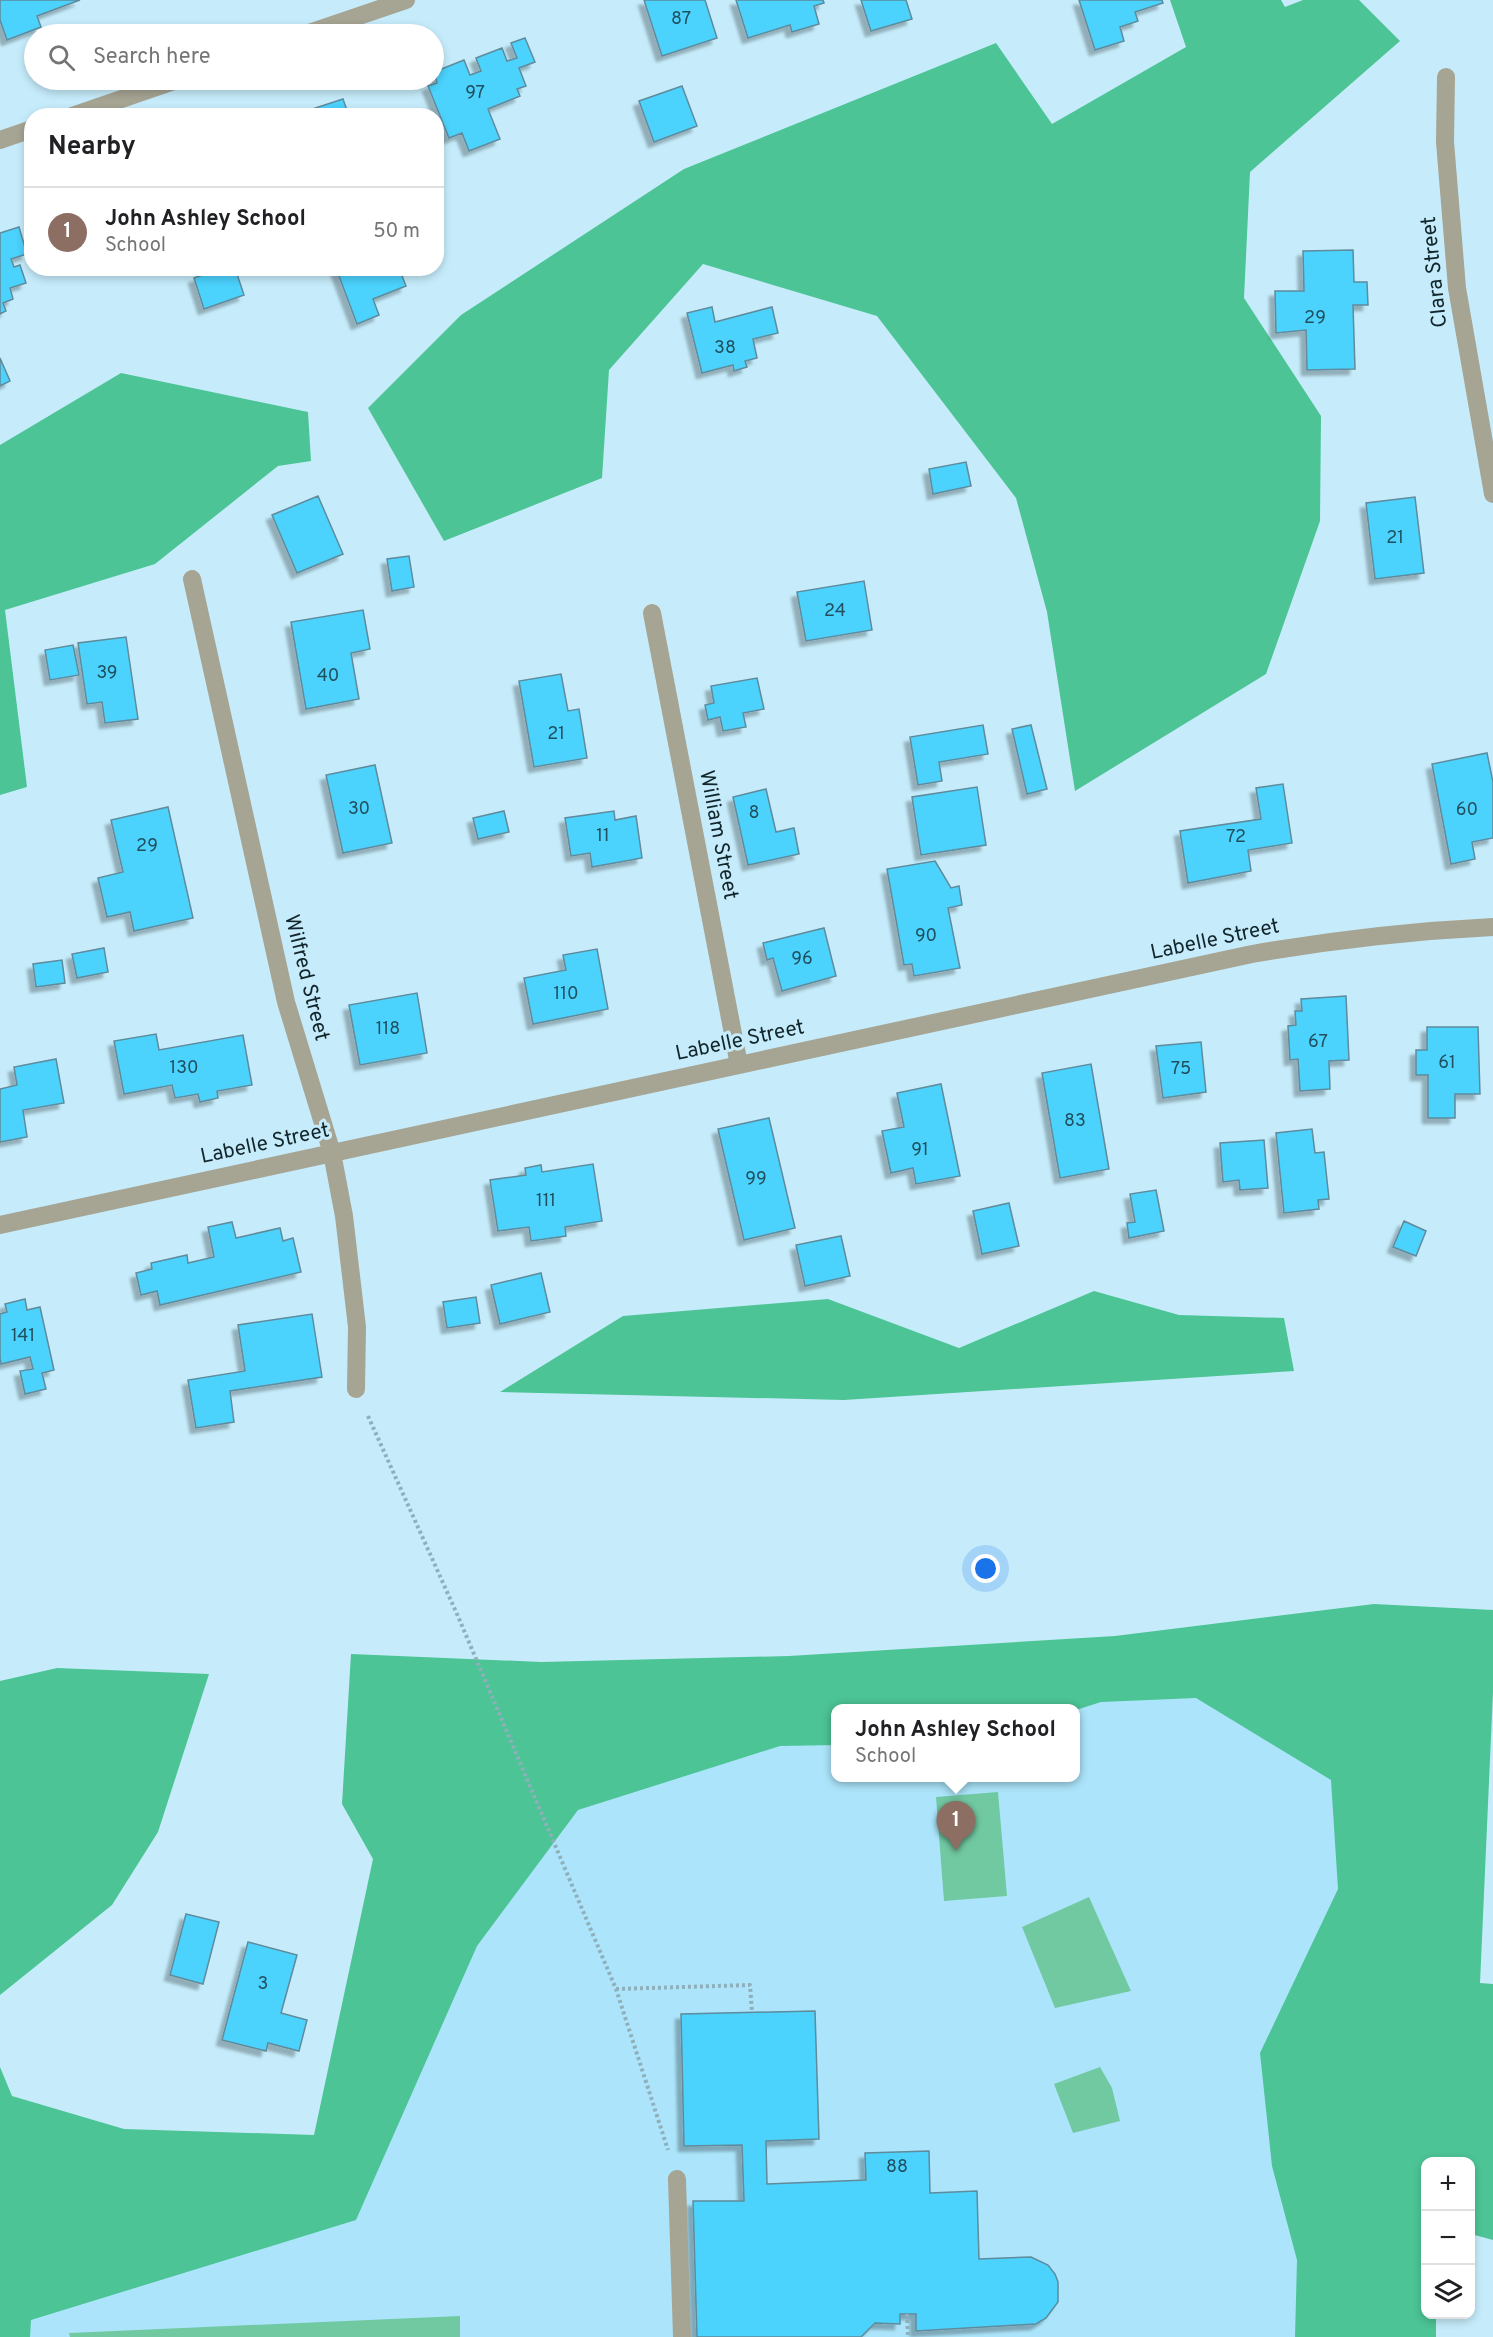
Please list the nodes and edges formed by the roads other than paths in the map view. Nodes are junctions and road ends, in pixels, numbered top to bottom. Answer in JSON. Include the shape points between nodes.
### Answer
{"nodes":[{"id":1,"x":406,"y":0,"type":"edge"},
{"id":2,"x":335,"y":24,"type":"edge"},
{"id":3,"x":1446,"y":77,"type":"dead end"},
{"id":4,"x":148,"y":90,"type":"edge"},
{"id":5,"x":95,"y":108,"type":"edge"},
{"id":6,"x":24,"y":132,"type":"edge"},
{"id":7,"x":0,"y":140,"type":"edge"},
{"id":8,"x":1493,"y":495,"type":"edge"},
{"id":9,"x":192,"y":579,"type":"dead end"},
{"id":10,"x":652,"y":613,"type":"dead end"},
{"id":11,"x":1493,"y":927,"type":"edge"},
{"id":12,"x":739,"y":1065,"type":"junction"},
{"id":13,"x":332,"y":1153,"type":"junction"},
{"id":14,"x":0,"y":1225,"type":"edge"},
{"id":15,"x":356,"y":1389,"type":"road end"},
{"id":16,"x":677,"y":2179,"type":"road end"},
{"id":17,"x":682,"y":2337,"type":"edge"}],
"edges":[{"from":1,"to":2,"type":"street"},
{"from":3,"to":8,"type":"street","name":"Clara Street","via":[[1445,142],[1457,288]]},
{"from":4,"to":5,"type":"street"},
{"from":6,"to":7,"type":"street"},
{"from":9,"to":13,"type":"street","name":"Wilfred Street","via":[[286,1002]]},
{"from":10,"to":12,"type":"street","name":"William Street"},
{"from":11,"to":12,"type":"street","name":"Labelle Street","via":[[1332,940],[1252,954]]},
{"from":12,"to":13,"type":"street","name":"Labelle Street"},
{"from":13,"to":14,"type":"street","name":"Labelle Street"},
{"from":13,"to":15,"type":"street","name":"Wilfred Street","via":[[357,1327]]},
{"from":16,"to":17,"type":"street"}]}
